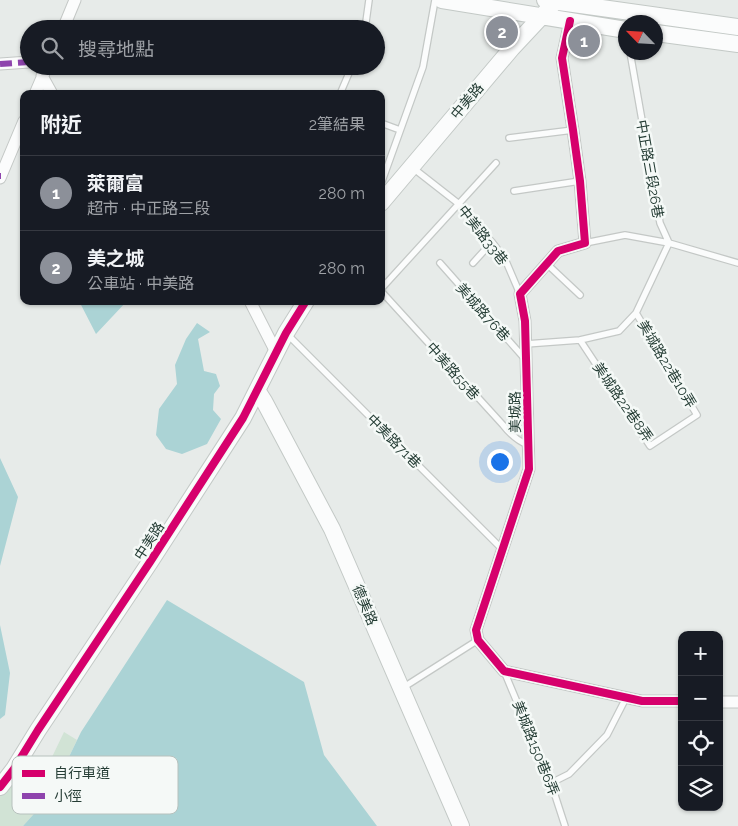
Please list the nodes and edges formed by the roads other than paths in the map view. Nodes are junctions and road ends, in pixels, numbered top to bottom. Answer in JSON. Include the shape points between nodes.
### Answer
{"nodes":[{"id":1,"x":75,"y":0,"type":"edge"},
{"id":2,"x":369,"y":0,"type":"edge"},
{"id":3,"x":435,"y":0,"type":"edge"},
{"id":4,"x":442,"y":0,"type":"edge"},
{"id":5,"x":550,"y":4,"type":"edge"},
{"id":6,"x":618,"y":18,"type":"edge"},
{"id":7,"x":67,"y":20,"type":"edge"},
{"id":8,"x":366,"y":20,"type":"edge"},
{"id":9,"x":618,"y":20,"type":"edge"},
{"id":10,"x":570,"y":21,"type":"junction"},
{"id":11,"x":663,"y":22,"type":"edge"},
{"id":12,"x":738,"y":27,"type":"edge"},
{"id":13,"x":663,"y":35,"type":"edge"},
{"id":14,"x":738,"y":44,"type":"edge"},
{"id":15,"x":631,"y":60,"type":"edge"},
{"id":16,"x":20,"y":63,"type":"edge"},
{"id":17,"x":0,"y":64,"type":"edge"},
{"id":18,"x":42,"y":75,"type":"edge"},
{"id":19,"x":45,"y":75,"type":"edge"},
{"id":20,"x":348,"y":75,"type":"edge"},
{"id":21,"x":37,"y":90,"type":"edge"},
{"id":22,"x":51,"y":90,"type":"edge"},
{"id":23,"x":342,"y":90,"type":"edge"},
{"id":24,"x":385,"y":124,"type":"edge"},
{"id":25,"x":20,"y":130,"type":"edge"},
{"id":26,"x":400,"y":130,"type":"junction"},
{"id":27,"x":573,"y":130,"type":"junction"},
{"id":28,"x":509,"y":138,"type":"dead end"},
{"id":29,"x":496,"y":163,"type":"dead end"},
{"id":30,"x":411,"y":167,"type":"junction"},
{"id":31,"x":385,"y":173,"type":"edge"},
{"id":32,"x":0,"y":177,"type":"edge"},
{"id":33,"x":580,"y":181,"type":"junction"},
{"id":34,"x":514,"y":191,"type":"dead end"},
{"id":35,"x":385,"y":198,"type":"edge"},
{"id":36,"x":459,"y":204,"type":"junction"},
{"id":37,"x":492,"y":242,"type":"junction"},
{"id":38,"x":585,"y":243,"type":"junction"},
{"id":39,"x":669,"y":243,"type":"junction"},
{"id":40,"x":473,"y":263,"type":"dead end"},
{"id":41,"x":738,"y":263,"type":"edge"},
{"id":42,"x":440,"y":264,"type":"dead end"},
{"id":43,"x":547,"y":264,"type":"junction"},
{"id":44,"x":385,"y":286,"type":"edge"},
{"id":45,"x":385,"y":294,"type":"edge"},
{"id":46,"x":520,"y":294,"type":"junction"},
{"id":47,"x":580,"y":295,"type":"dead end"},
{"id":48,"x":252,"y":305,"type":"edge"},
{"id":49,"x":304,"y":305,"type":"edge"},
{"id":50,"x":636,"y":313,"type":"junction"},
{"id":51,"x":286,"y":333,"type":"junction"},
{"id":52,"x":580,"y":340,"type":"junction"},
{"id":53,"x":526,"y":344,"type":"junction"},
{"id":54,"x":276,"y":352,"type":"junction"},
{"id":55,"x":526,"y":360,"type":"junction"},
{"id":56,"x":257,"y":390,"type":"junction"},
{"id":57,"x":697,"y":415,"type":"joint"},
{"id":58,"x":528,"y":445,"type":"junction"},
{"id":59,"x":502,"y":550,"type":"junction"},
{"id":60,"x":478,"y":640,"type":"junction"},
{"id":61,"x":504,"y":671,"type":"junction"},
{"id":62,"x":401,"y":688,"type":"junction"},
{"id":63,"x":626,"y":698,"type":"junction"},
{"id":64,"x":678,"y":702,"type":"edge"},
{"id":65,"x":723,"y":702,"type":"edge"},
{"id":66,"x":738,"y":702,"type":"edge"},
{"id":67,"x":22,"y":756,"type":"edge"},
{"id":68,"x":12,"y":772,"type":"edge"},
{"id":69,"x":551,"y":783,"type":"junction"},
{"id":70,"x":0,"y":787,"type":"edge"},
{"id":71,"x":460,"y":826,"type":"edge"},
{"id":72,"x":565,"y":826,"type":"edge"}],
"edges":[{"from":1,"to":7,"type":"street"},
{"from":2,"to":8,"type":"lane"},
{"from":3,"to":26,"type":"lane","via":[[423,67]]},
{"from":4,"to":5,"type":"street"},
{"from":5,"to":6,"type":"street"},
{"from":5,"to":10,"type":"street"},
{"from":5,"to":30,"type":"street","name":"中美路"},
{"from":9,"to":10,"type":"street"},
{"from":10,"to":27,"type":"street","via":[[562,58]]},
{"from":11,"to":12,"type":"street"},
{"from":13,"to":14,"type":"street"},
{"from":15,"to":39,"type":"lane","name":"中正路三段26巷","via":[[660,223]]},
{"from":16,"to":17,"type":"street"},
{"from":18,"to":21,"type":"street"},
{"from":19,"to":22,"type":"street"},
{"from":20,"to":23,"type":"lane"},
{"from":24,"to":26,"type":"lane"},
{"from":25,"to":32,"type":"street"},
{"from":26,"to":31,"type":"lane"},
{"from":27,"to":28,"type":"lane"},
{"from":27,"to":33,"type":"street"},
{"from":29,"to":36,"type":"lane"},
{"from":30,"to":35,"type":"street","name":"中美路"},
{"from":30,"to":36,"type":"lane","name":"中美路33巷"},
{"from":33,"to":34,"type":"lane"},
{"from":33,"to":38,"type":"street"},
{"from":36,"to":37,"type":"lane","name":"中美路33巷"},
{"from":36,"to":44,"type":"lane"},
{"from":37,"to":40,"type":"lane"},
{"from":37,"to":46,"type":"lane","name":"中美路33巷","via":[[505,259]]},
{"from":38,"to":39,"type":"lane","via":[[625,235]]},
{"from":38,"to":43,"type":"street","via":[[558,251]]},
{"from":39,"to":41,"type":"lane"},
{"from":39,"to":50,"type":"lane"},
{"from":42,"to":55,"type":"lane","name":"美城路76巷"},
{"from":43,"to":46,"type":"street"},
{"from":43,"to":47,"type":"lane"},
{"from":45,"to":58,"type":"lane","name":"中美路55巷","via":[[511,435]]},
{"from":46,"to":53,"type":"street","name":"美城路"},
{"from":48,"to":54,"type":"street"},
{"from":49,"to":51,"type":"street","name":"中美路"},
{"from":50,"to":52,"type":"lane","via":[[619,330]]},
{"from":50,"to":57,"type":"lane","name":"美城路22巷10弄"},
{"from":51,"to":54,"type":"street","name":"中美路"},
{"from":51,"to":59,"type":"lane","name":"中美路71巷"},
{"from":52,"to":53,"type":"lane"},
{"from":52,"to":57,"type":"lane","name":"美城路22巷8弄","via":[[650,446]]},
{"from":53,"to":55,"type":"street","name":"美城路"},
{"from":54,"to":56,"type":"street","name":"中美路"},
{"from":55,"to":58,"type":"street","name":"美城路"},
{"from":56,"to":62,"type":"street","name":"德美路","via":[[332,529]]},
{"from":56,"to":67,"type":"street","name":"中美路","via":[[243,418]]},
{"from":58,"to":59,"type":"street","name":"美城路","via":[[529,469]]},
{"from":59,"to":60,"type":"street","name":"美城路","via":[[476,630]]},
{"from":60,"to":61,"type":"street"},
{"from":60,"to":62,"type":"lane"},
{"from":61,"to":63,"type":"street"},
{"from":61,"to":69,"type":"lane","name":"美城路150巷6弄"},
{"from":62,"to":71,"type":"street","name":"德美路"},
{"from":63,"to":64,"type":"street"},
{"from":63,"to":69,"type":"lane","via":[[607,734],[568,774]]},
{"from":65,"to":66,"type":"street"},
{"from":68,"to":70,"type":"street","name":"中美路"},
{"from":69,"to":72,"type":"lane","name":"美城路150巷6弄"}]}
